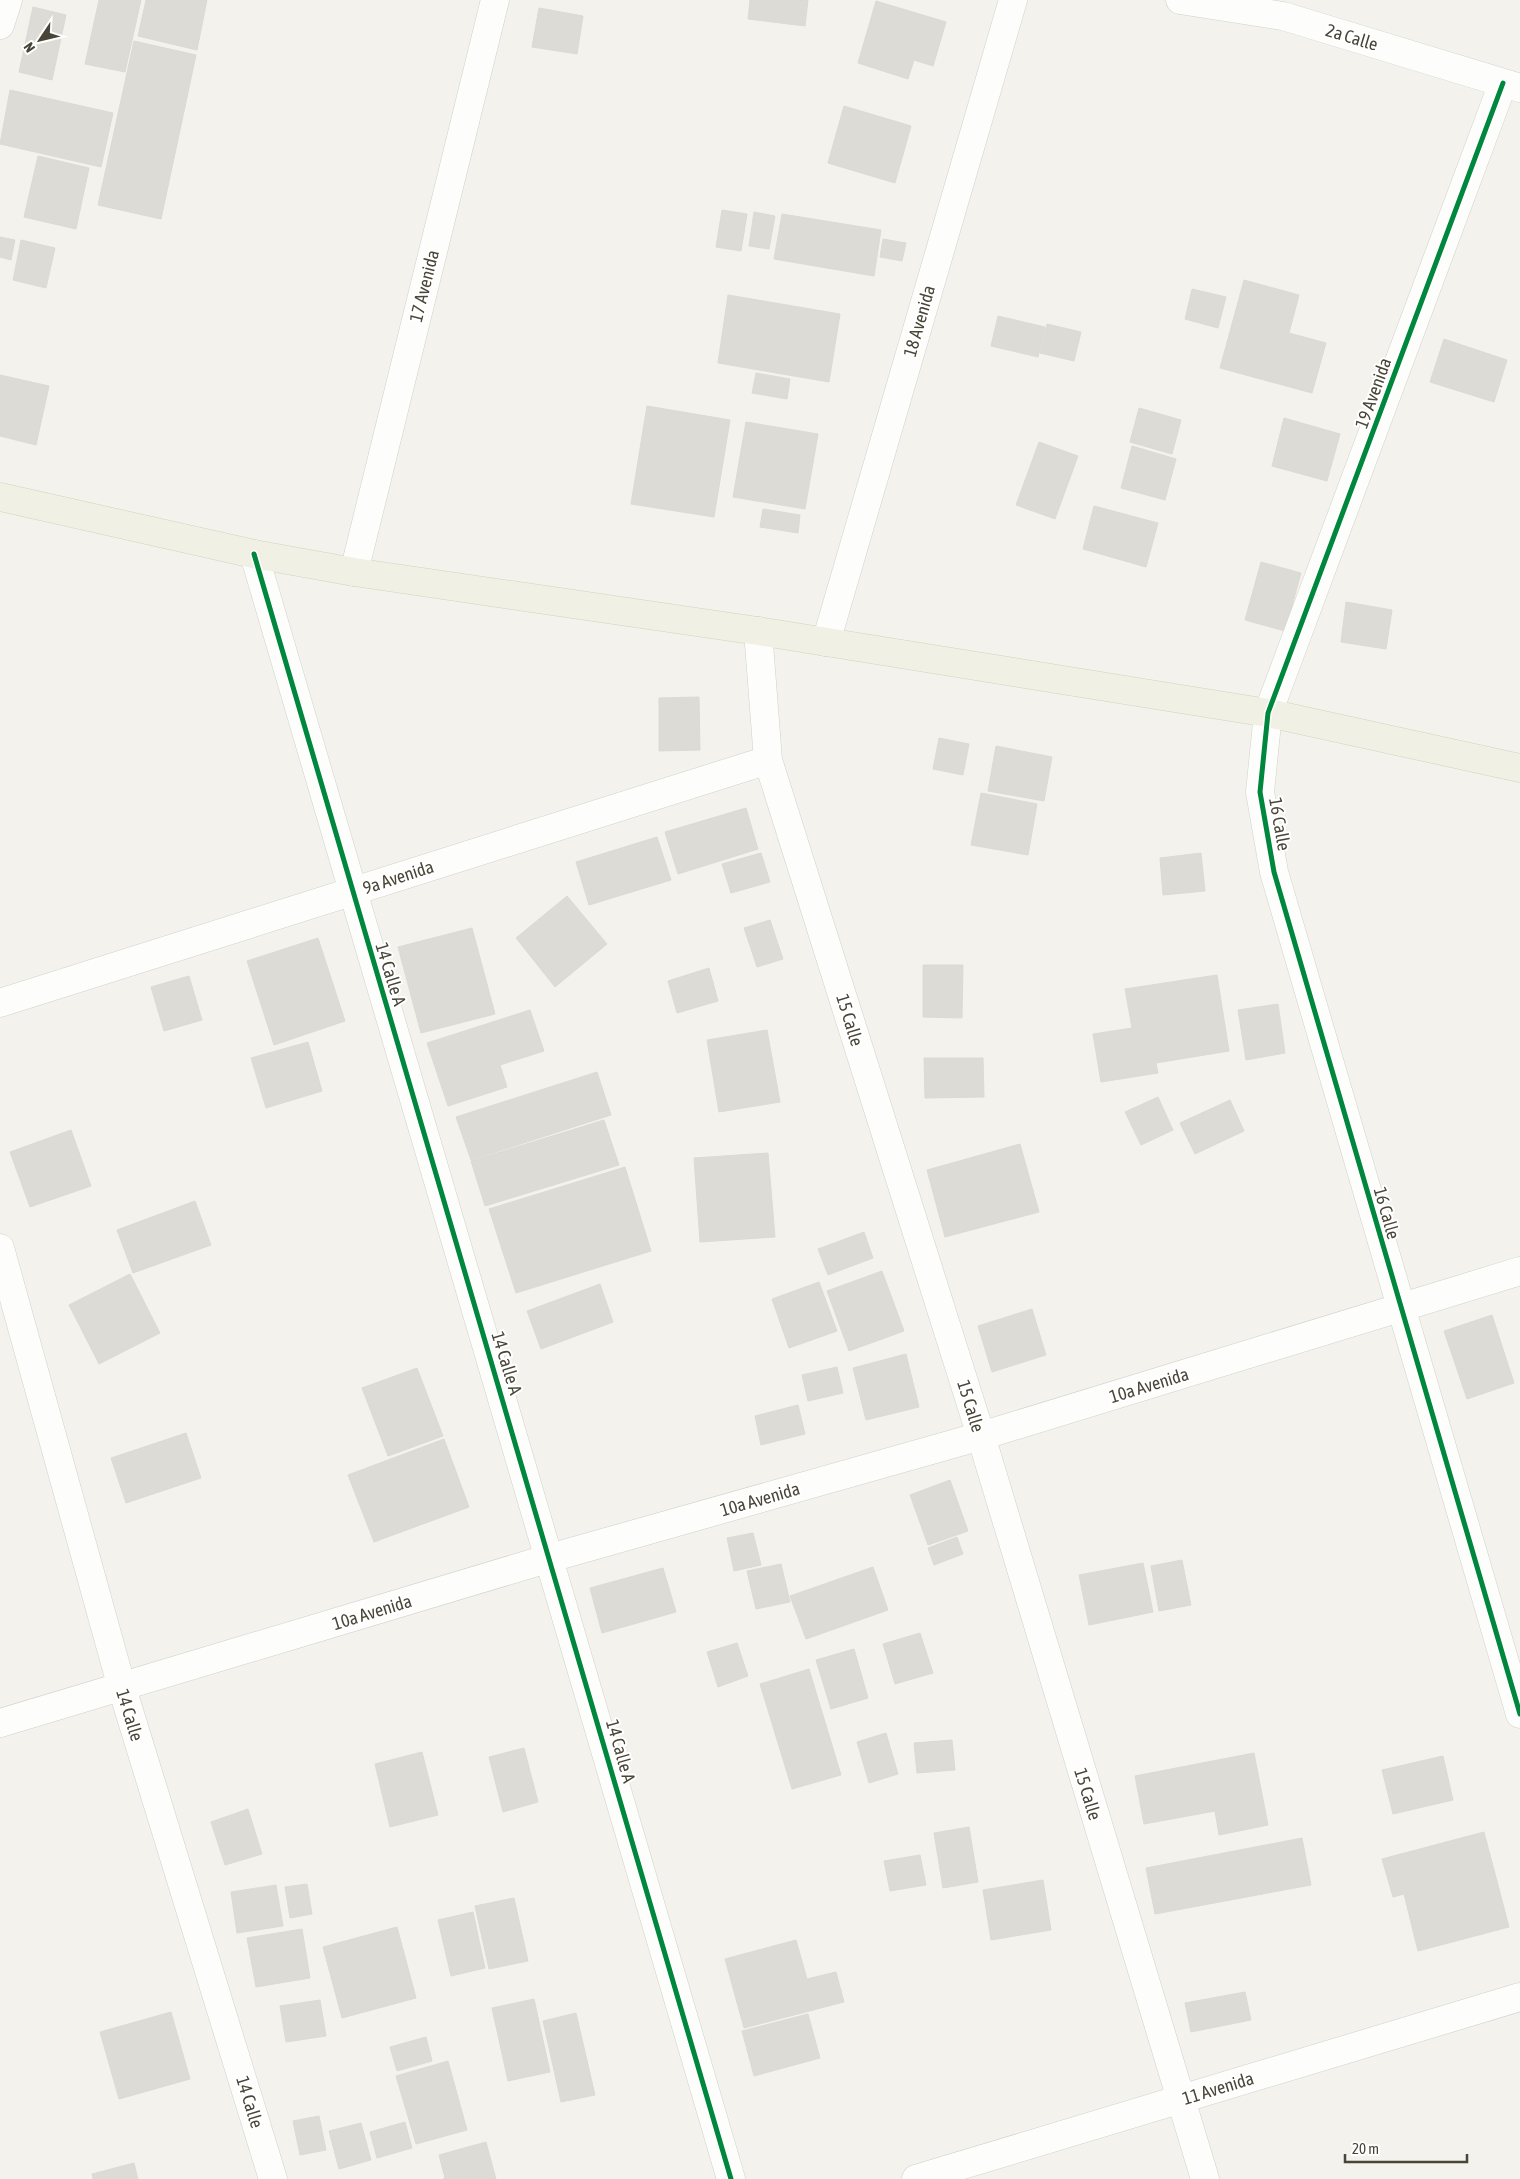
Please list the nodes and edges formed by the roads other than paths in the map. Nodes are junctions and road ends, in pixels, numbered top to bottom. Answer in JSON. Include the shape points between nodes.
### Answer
{"nodes":[{"id":1,"x":8,"y":0,"type":"edge"},
{"id":2,"x":495,"y":0,"type":"edge"},
{"id":3,"x":1012,"y":0,"type":"edge"},
{"id":4,"x":1180,"y":0,"type":"edge"},
{"id":5,"x":0,"y":25,"type":"edge"},
{"id":6,"x":1512,"y":85,"type":"edge"},
{"id":7,"x":0,"y":497,"type":"edge"},
{"id":8,"x":254,"y":554,"type":"junction"},
{"id":9,"x":354,"y":572,"type":"junction"},
{"id":10,"x":758,"y":630,"type":"junction"},
{"id":11,"x":826,"y":642,"type":"junction"},
{"id":12,"x":1268,"y":713,"type":"junction"},
{"id":13,"x":768,"y":760,"type":"junction"},
{"id":14,"x":1520,"y":768,"type":"edge"},
{"id":15,"x":352,"y":891,"type":"junction"},
{"id":16,"x":0,"y":1003,"type":"edge"},
{"id":17,"x":0,"y":1248,"type":"edge"},
{"id":18,"x":1520,"y":1272,"type":"edge"},
{"id":19,"x":1401,"y":1309,"type":"junction"},
{"id":20,"x":981,"y":1436,"type":"junction"},
{"id":21,"x":550,"y":1558,"type":"junction"},
{"id":22,"x":122,"y":1688,"type":"junction"},
{"id":23,"x":1520,"y":1714,"type":"edge"},
{"id":24,"x":0,"y":1723,"type":"edge"},
{"id":25,"x":1520,"y":1997,"type":"edge"},
{"id":26,"x":1180,"y":2100,"type":"junction"},
{"id":27,"x":273,"y":2179,"type":"edge"},
{"id":28,"x":731,"y":2179,"type":"edge"},
{"id":29,"x":916,"y":2179,"type":"edge"},
{"id":30,"x":1205,"y":2179,"type":"edge"}],
"edges":[{"from":1,"to":5,"type":"street"},
{"from":2,"to":9,"type":"street","name":"17 Avenida"},
{"from":3,"to":11,"type":"street","name":"18 Avenida"},
{"from":4,"to":6,"type":"street","name":"2a Calle","via":[[1283,16]]},
{"from":6,"to":12,"type":"street","name":"19 Avenida"},
{"from":7,"to":8,"type":"main road"},
{"from":8,"to":9,"type":"main road"},
{"from":8,"to":15,"type":"street","name":"14 Calle A"},
{"from":9,"to":10,"type":"main road"},
{"from":10,"to":11,"type":"main road"},
{"from":10,"to":13,"type":"street","name":"15 Calle"},
{"from":11,"to":12,"type":"main road"},
{"from":12,"to":14,"type":"main road"},
{"from":12,"to":19,"type":"street","name":"16 Calle","via":[[1260,792],[1274,872]]},
{"from":13,"to":15,"type":"street","name":"9a Avenida"},
{"from":13,"to":20,"type":"street","name":"15 Calle"},
{"from":15,"to":16,"type":"street","name":"9a Avenida"},
{"from":15,"to":21,"type":"street","name":"14 Calle A"},
{"from":17,"to":22,"type":"street","name":"14 Calle"},
{"from":18,"to":19,"type":"street","name":"10a Avenida"},
{"from":19,"to":20,"type":"street","name":"10a Avenida"},
{"from":19,"to":23,"type":"street","name":"16 Calle"},
{"from":20,"to":21,"type":"street","name":"10a Avenida"},
{"from":20,"to":26,"type":"street","name":"15 Calle"},
{"from":21,"to":22,"type":"street","name":"10a Avenida"},
{"from":21,"to":28,"type":"street","name":"14 Calle A"},
{"from":22,"to":24,"type":"street","name":"10a Avenida"},
{"from":22,"to":27,"type":"street","name":"14 Calle"},
{"from":25,"to":26,"type":"street","name":"11 Avenida"},
{"from":26,"to":29,"type":"street","name":"11 Avenida"},
{"from":26,"to":30,"type":"street","name":"15 Calle"}]}
